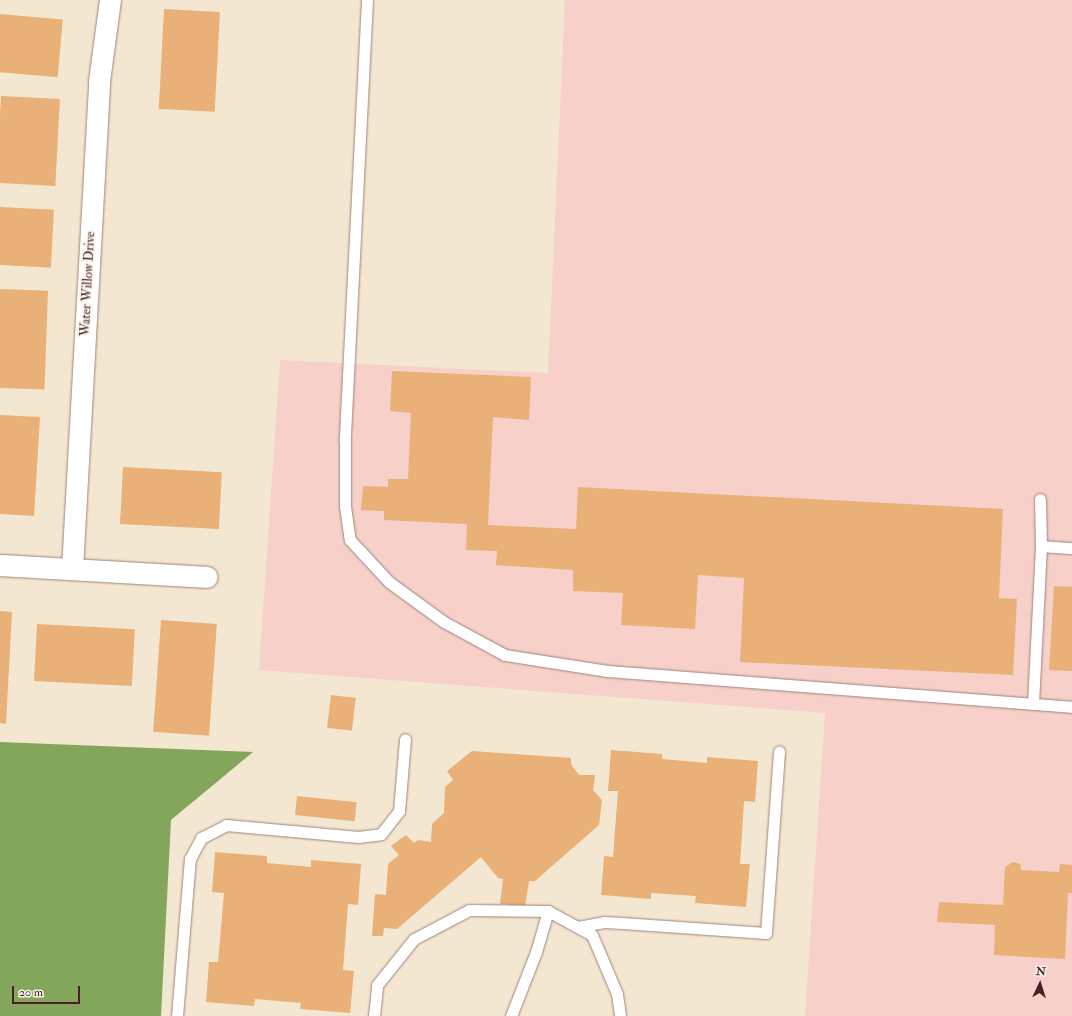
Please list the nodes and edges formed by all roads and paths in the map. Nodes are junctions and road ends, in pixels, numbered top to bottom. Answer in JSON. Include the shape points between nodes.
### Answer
{"nodes":[{"id":1,"x":110,"y":0,"type":"edge"},
{"id":2,"x":368,"y":0,"type":"edge"},
{"id":3,"x":1040,"y":499,"type":"dead end"},
{"id":4,"x":1041,"y":546,"type":"junction"},
{"id":5,"x":1072,"y":548,"type":"edge"},
{"id":6,"x":0,"y":565,"type":"edge"},
{"id":7,"x":72,"y":569,"type":"junction"},
{"id":8,"x":207,"y":577,"type":"dead end"},
{"id":9,"x":1033,"y":704,"type":"junction"},
{"id":10,"x":1072,"y":706,"type":"edge"},
{"id":11,"x":405,"y":739,"type":"dead end"},
{"id":12,"x":779,"y":751,"type":"dead end"},
{"id":13,"x":548,"y":911,"type":"junction"},
{"id":14,"x":578,"y":927,"type":"junction"},
{"id":15,"x":177,"y":1016,"type":"edge"},
{"id":16,"x":374,"y":1016,"type":"edge"},
{"id":17,"x":511,"y":1016,"type":"edge"},
{"id":18,"x":620,"y":1016,"type":"edge"}],
"edges":[{"from":1,"to":7,"type":"street","name":"Water Willow Drive","via":[[99,81]]},
{"from":2,"to":9,"type":"lane","via":[[344,441],[345,506],[350,540],[389,582],[444,622],[505,655],[607,671]]},
{"from":3,"to":4,"type":"lane"},
{"from":4,"to":5,"type":"lane"},
{"from":4,"to":9,"type":"lane"},
{"from":6,"to":7,"type":"street"},
{"from":7,"to":8,"type":"street"},
{"from":9,"to":10,"type":"lane"},
{"from":11,"to":15,"type":"lane","via":[[399,810],[381,834],[358,837],[226,825],[201,838],[190,859]]},
{"from":12,"to":14,"type":"lane","via":[[766,933],[604,922]]},
{"from":13,"to":14,"type":"lane"},
{"from":13,"to":16,"type":"lane","via":[[469,910],[414,939],[377,985]]},
{"from":13,"to":17,"type":"lane","via":[[536,952]]},
{"from":14,"to":18,"type":"lane","via":[[592,935],[617,994]]}]}
